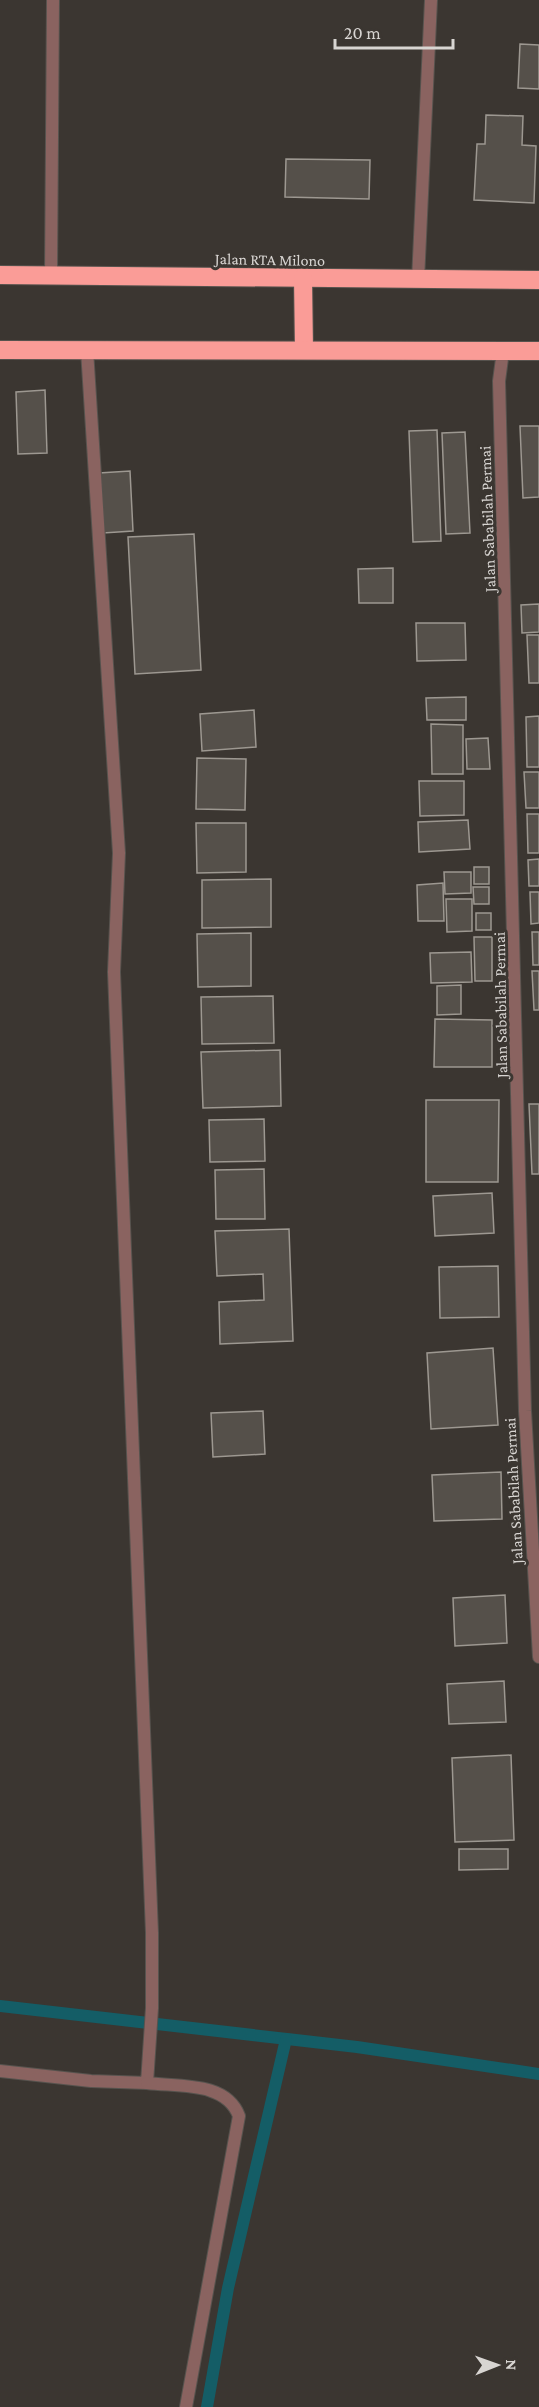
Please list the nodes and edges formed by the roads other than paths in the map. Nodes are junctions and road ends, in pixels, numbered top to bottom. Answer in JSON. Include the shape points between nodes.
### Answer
{"nodes":[{"id":1,"x":53,"y":0,"type":"edge"},
{"id":2,"x":431,"y":0,"type":"edge"},
{"id":3,"x":0,"y":275,"type":"edge"},
{"id":4,"x":51,"y":276,"type":"junction"},
{"id":5,"x":303,"y":278,"type":"junction"},
{"id":6,"x":418,"y":280,"type":"junction"},
{"id":7,"x":539,"y":280,"type":"edge"},
{"id":8,"x":0,"y":350,"type":"edge"},
{"id":9,"x":87,"y":350,"type":"junction"},
{"id":10,"x":304,"y":350,"type":"junction"},
{"id":11,"x":502,"y":351,"type":"junction"},
{"id":12,"x":539,"y":351,"type":"edge"},
{"id":13,"x":539,"y":1657,"type":"edge"},
{"id":14,"x":0,"y":2071,"type":"edge"},
{"id":15,"x":147,"y":2083,"type":"junction"},
{"id":16,"x":186,"y":2407,"type":"edge"}],
"edges":[{"from":1,"to":4,"type":"street"},
{"from":2,"to":6,"type":"street"},
{"from":3,"to":4,"type":"highway","name":"Jalan RTA Milono"},
{"from":4,"to":5,"type":"highway","name":"Jalan RTA Milono"},
{"from":5,"to":6,"type":"highway","name":"Jalan RTA Milono"},
{"from":5,"to":10,"type":"highway"},
{"from":6,"to":7,"type":"highway","name":"Jalan RTA Milono"},
{"from":8,"to":9,"type":"highway"},
{"from":9,"to":10,"type":"highway"},
{"from":9,"to":15,"type":"street","via":[[119,853],[114,972],[152,1934]]},
{"from":10,"to":11,"type":"highway"},
{"from":11,"to":12,"type":"highway"},
{"from":11,"to":13,"type":"street","name":"Jalan Sababilah Permai","via":[[499,381],[525,1411]]},
{"from":14,"to":15,"type":"street"},
{"from":15,"to":16,"type":"street","via":[[213,2090],[234,2103],[239,2116]]}]}
